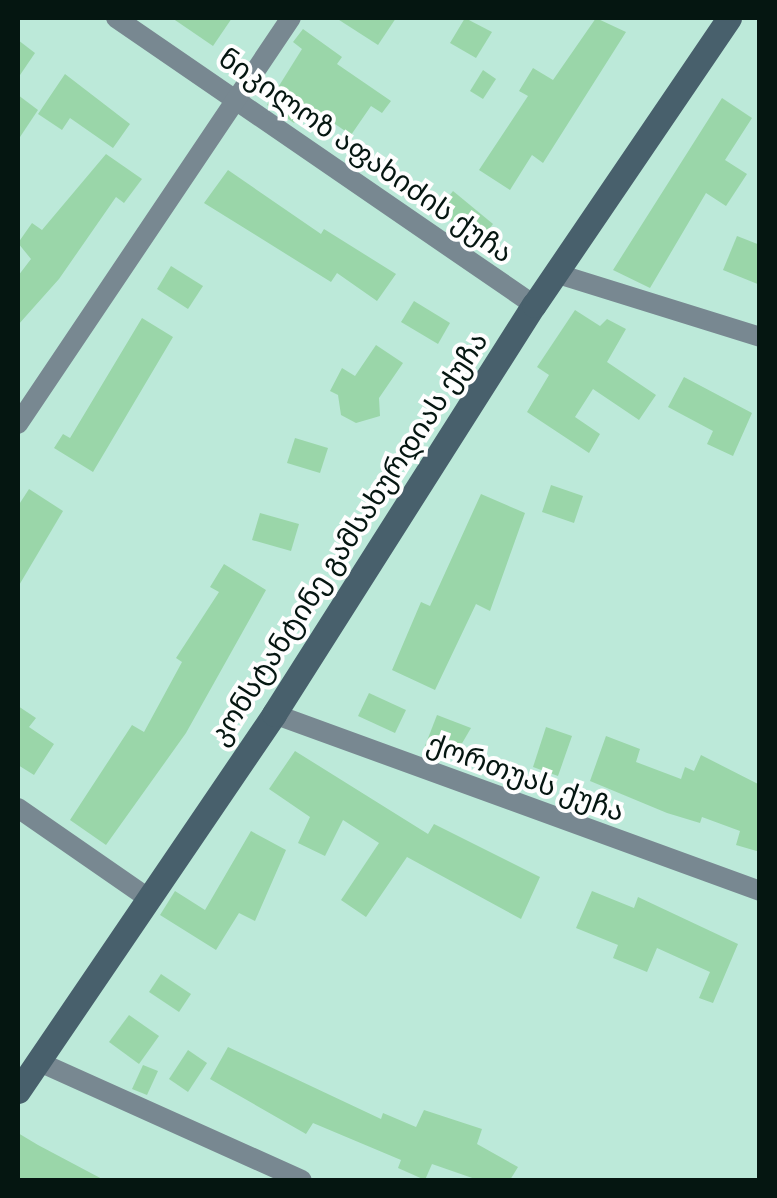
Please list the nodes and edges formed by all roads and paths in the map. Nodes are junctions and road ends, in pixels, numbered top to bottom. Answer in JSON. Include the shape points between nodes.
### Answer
{"nodes":[{"id":1,"x":116,"y":18,"type":"edge"},
{"id":2,"x":290,"y":18,"type":"edge"},
{"id":3,"x":729,"y":18,"type":"edge"},
{"id":4,"x":236,"y":97,"type":"junction"},
{"id":5,"x":558,"y":274,"type":"junction"},
{"id":6,"x":534,"y":305,"type":"junction"},
{"id":7,"x":760,"y":337,"type":"edge"},
{"id":8,"x":18,"y":424,"type":"edge"},
{"id":9,"x":274,"y":714,"type":"junction"},
{"id":10,"x":18,"y":808,"type":"edge"},
{"id":11,"x":760,"y":891,"type":"edge"},
{"id":12,"x":145,"y":896,"type":"junction"},
{"id":13,"x":38,"y":1062,"type":"junction"},
{"id":14,"x":18,"y":1091,"type":"edge"},
{"id":15,"x":302,"y":1180,"type":"edge"}],
"edges":[{"from":1,"to":4,"type":"street","name":"ნიკილოზ აფახიძის ქუჩა"},
{"from":2,"to":4,"type":"street"},
{"from":3,"to":5,"type":"main road","name":"კონსტანტინე გამსახურდიას ქუჩა"},
{"from":4,"to":6,"type":"street","name":"ნიკილოზ აფახიძის ქუჩა"},
{"from":4,"to":8,"type":"street"},
{"from":5,"to":6,"type":"main road","name":"კონსტანტინე გამსახურდიას ქუჩა"},
{"from":5,"to":7,"type":"street"},
{"from":6,"to":9,"type":"main road","name":"კონსტანტინე გამსახურდიას ქუჩა"},
{"from":9,"to":11,"type":"street","name":"ქორთუას ქუჩა"},
{"from":9,"to":12,"type":"main road","name":"კონსტანტინე გამსახურდიას ქუჩა"},
{"from":10,"to":12,"type":"street"},
{"from":12,"to":13,"type":"main road","name":"კონსტანტინე გამსახურდიას ქუჩა"},
{"from":13,"to":14,"type":"main road","name":"კონსტანტინე გამსახურდიას ქუჩა"},
{"from":13,"to":15,"type":"street"}]}
